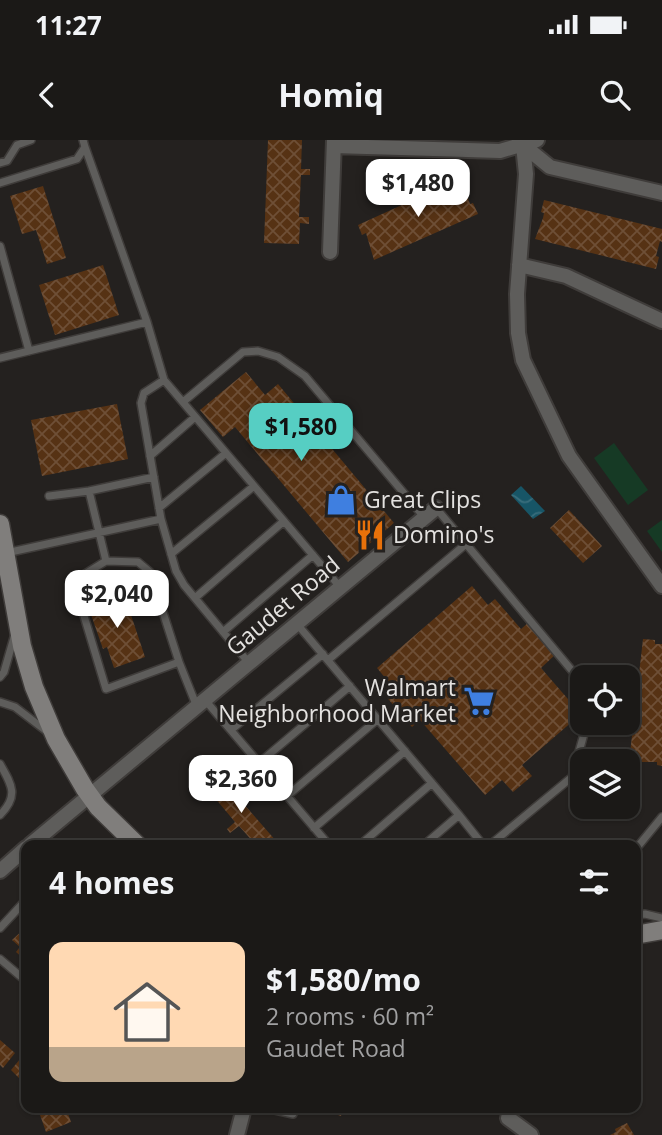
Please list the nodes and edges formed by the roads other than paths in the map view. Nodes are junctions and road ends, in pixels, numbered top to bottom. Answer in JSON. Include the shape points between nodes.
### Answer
{"nodes":[{"id":1,"x":32,"y":140,"type":"edge"},
{"id":2,"x":537,"y":140,"type":"edge"},
{"id":3,"x":16,"y":143,"type":"edge"},
{"id":4,"x":84,"y":143,"type":"edge"},
{"id":5,"x":334,"y":143,"type":"edge"},
{"id":6,"x":523,"y":145,"type":"junction"},
{"id":7,"x":0,"y":163,"type":"edge"},
{"id":8,"x":0,"y":183,"type":"edge"},
{"id":9,"x":662,"y":193,"type":"edge"},
{"id":10,"x":0,"y":246,"type":"edge"},
{"id":11,"x":330,"y":252,"type":"dead end"},
{"id":12,"x":519,"y":265,"type":"junction"},
{"id":13,"x":662,"y":321,"type":"edge"},
{"id":14,"x":147,"y":322,"type":"junction"},
{"id":15,"x":29,"y":351,"type":"junction"},
{"id":16,"x":0,"y":358,"type":"edge"},
{"id":17,"x":164,"y":380,"type":"junction"},
{"id":18,"x":183,"y":401,"type":"junction"},
{"id":19,"x":195,"y":417,"type":"junction"},
{"id":20,"x":226,"y":453,"type":"junction"},
{"id":21,"x":150,"y":456,"type":"junction"},
{"id":22,"x":154,"y":477,"type":"junction"},
{"id":23,"x":254,"y":486,"type":"junction"},
{"id":24,"x":89,"y":491,"type":"junction"},
{"id":25,"x":49,"y":496,"type":"dead end"},
{"id":26,"x":159,"y":508,"type":"junction"},
{"id":27,"x":436,"y":508,"type":"joint"},
{"id":28,"x":424,"y":518,"type":"junction"},
{"id":29,"x":161,"y":519,"type":"junction"},
{"id":30,"x":284,"y":521,"type":"junction"},
{"id":31,"x":0,"y":524,"type":"edge"},
{"id":32,"x":99,"y":531,"type":"junction"},
{"id":33,"x":467,"y":544,"type":"junction"},
{"id":34,"x":3,"y":554,"type":"edge"},
{"id":35,"x":171,"y":554,"type":"junction"},
{"id":36,"x":313,"y":555,"type":"junction"},
{"id":37,"x":106,"y":561,"type":"junction"},
{"id":38,"x":662,"y":586,"type":"edge"},
{"id":39,"x":340,"y":588,"type":"junction"},
{"id":40,"x":195,"y":598,"type":"junction"},
{"id":41,"x":18,"y":623,"type":"junction"},
{"id":42,"x":297,"y":624,"type":"junction"},
{"id":43,"x":223,"y":632,"type":"junction"},
{"id":44,"x":325,"y":657,"type":"junction"},
{"id":45,"x":179,"y":662,"type":"junction"},
{"id":46,"x":249,"y":664,"type":"junction"},
{"id":47,"x":570,"y":668,"type":"edge"},
{"id":48,"x":0,"y":677,"type":"edge"},
{"id":49,"x":350,"y":686,"type":"junction"},
{"id":50,"x":0,"y":702,"type":"edge"},
{"id":51,"x":201,"y":703,"type":"junction"},
{"id":52,"x":378,"y":719,"type":"junction"},
{"id":53,"x":232,"y":730,"type":"junction"},
{"id":54,"x":584,"y":735,"type":"edge"},
{"id":55,"x":56,"y":739,"type":"junction"},
{"id":56,"x":405,"y":751,"type":"junction"},
{"id":57,"x":259,"y":763,"type":"junction"},
{"id":58,"x":0,"y":764,"type":"edge"},
{"id":59,"x":432,"y":783,"type":"junction"},
{"id":60,"x":90,"y":796,"type":"junction"},
{"id":61,"x":287,"y":796,"type":"junction"},
{"id":62,"x":0,"y":815,"type":"edge"},
{"id":63,"x":459,"y":815,"type":"junction"},
{"id":64,"x":662,"y":817,"type":"edge"},
{"id":65,"x":314,"y":828,"type":"junction"},
{"id":66,"x":37,"y":840,"type":"edge"},
{"id":67,"x":132,"y":840,"type":"edge"},
{"id":68,"x":325,"y":840,"type":"edge"},
{"id":69,"x":366,"y":840,"type":"edge"},
{"id":70,"x":430,"y":840,"type":"edge"},
{"id":71,"x":479,"y":840,"type":"edge"},
{"id":72,"x":496,"y":840,"type":"edge"},
{"id":73,"x":641,"y":843,"type":"edge"},
{"id":74,"x":21,"y":853,"type":"edge"},
{"id":75,"x":0,"y":871,"type":"edge"},
{"id":76,"x":21,"y":906,"type":"edge"},
{"id":77,"x":641,"y":914,"type":"edge"},
{"id":78,"x":662,"y":918,"type":"edge"},
{"id":79,"x":0,"y":929,"type":"edge"},
{"id":80,"x":662,"y":930,"type":"edge"},
{"id":81,"x":641,"y":934,"type":"edge"},
{"id":82,"x":0,"y":959,"type":"edge"},
{"id":83,"x":21,"y":977,"type":"edge"},
{"id":84,"x":243,"y":1113,"type":"edge"},
{"id":85,"x":508,"y":1118,"type":"dead end"},
{"id":86,"x":237,"y":1135,"type":"edge"},
{"id":87,"x":531,"y":1135,"type":"edge"}],
"edges":[{"from":1,"to":3,"type":"lane"},
{"from":2,"to":6,"type":"street"},
{"from":3,"to":7,"type":"lane","via":[[7,161]]},
{"from":4,"to":8,"type":"lane","via":[[77,159]]},
{"from":4,"to":14,"type":"lane"},
{"from":5,"to":6,"type":"street","via":[[500,151]]},
{"from":5,"to":11,"type":"street"},
{"from":6,"to":9,"type":"street","via":[[550,167]]},
{"from":6,"to":12,"type":"street","via":[[526,174]]},
{"from":10,"to":15,"type":"lane"},
{"from":12,"to":13,"type":"street","via":[[566,276]]},
{"from":12,"to":38,"type":"street","via":[[518,333],[533,384],[569,456]]},
{"from":14,"to":15,"type":"lane"},
{"from":14,"to":17,"type":"lane"},
{"from":15,"to":16,"type":"lane"},
{"from":17,"to":18,"type":"lane"},
{"from":17,"to":21,"type":"lane","via":[[144,393],[141,402]]},
{"from":18,"to":19,"type":"lane"},
{"from":18,"to":28,"type":"lane","via":[[243,352],[278,357],[305,376]]},
{"from":19,"to":20,"type":"lane"},
{"from":19,"to":21,"type":"lane"},
{"from":20,"to":23,"type":"lane"},
{"from":20,"to":26,"type":"lane"},
{"from":21,"to":22,"type":"lane"},
{"from":22,"to":24,"type":"lane"},
{"from":22,"to":26,"type":"lane"},
{"from":23,"to":30,"type":"lane"},
{"from":23,"to":35,"type":"lane"},
{"from":24,"to":25,"type":"lane"},
{"from":24,"to":32,"type":"lane"},
{"from":26,"to":29,"type":"lane"},
{"from":27,"to":28,"type":"street","name":"Gaudet Road"},
{"from":27,"to":33,"type":"lane"},
{"from":28,"to":39,"type":"street","name":"Gaudet Road"},
{"from":29,"to":32,"type":"lane"},
{"from":29,"to":35,"type":"lane"},
{"from":30,"to":36,"type":"lane"},
{"from":30,"to":40,"type":"lane"},
{"from":31,"to":34,"type":"main road"},
{"from":32,"to":34,"type":"lane"},
{"from":32,"to":37,"type":"lane"},
{"from":33,"to":44,"type":"lane"},
{"from":33,"to":47,"type":"lane"},
{"from":34,"to":41,"type":"main road"},
{"from":35,"to":40,"type":"lane","via":[[176,571]]},
{"from":36,"to":39,"type":"lane"},
{"from":36,"to":43,"type":"lane"},
{"from":37,"to":45,"type":"lane","via":[[138,562],[150,572]]},
{"from":37,"to":45,"type":"lane","via":[[75,586],[106,689]]},
{"from":39,"to":42,"type":"street","name":"Gaudet Road"},
{"from":40,"to":43,"type":"lane"},
{"from":41,"to":48,"type":"lane"},
{"from":41,"to":55,"type":"main road","via":[[34,687]]},
{"from":42,"to":44,"type":"lane"},
{"from":42,"to":46,"type":"street","name":"Gaudet Road"},
{"from":43,"to":46,"type":"lane"},
{"from":44,"to":49,"type":"lane"},
{"from":44,"to":53,"type":"lane"},
{"from":45,"to":51,"type":"lane"},
{"from":46,"to":51,"type":"street","name":"Gaudet Road"},
{"from":49,"to":52,"type":"lane"},
{"from":49,"to":57,"type":"lane"},
{"from":50,"to":55,"type":"lane"},
{"from":51,"to":53,"type":"lane"},
{"from":51,"to":60,"type":"street","name":"Gaudet Road"},
{"from":52,"to":56,"type":"lane"},
{"from":52,"to":61,"type":"lane"},
{"from":53,"to":57,"type":"lane"},
{"from":54,"to":72,"type":"lane","via":[[572,777]]},
{"from":55,"to":60,"type":"main road"},
{"from":56,"to":59,"type":"lane"},
{"from":56,"to":65,"type":"lane"},
{"from":57,"to":61,"type":"lane"},
{"from":58,"to":62,"type":"lane","via":[[13,791],[12,801]]},
{"from":59,"to":63,"type":"lane"},
{"from":59,"to":69,"type":"lane"},
{"from":60,"to":66,"type":"street","name":"Gaudet Road"},
{"from":60,"to":67,"type":"main road"},
{"from":61,"to":65,"type":"lane"},
{"from":63,"to":70,"type":"lane"},
{"from":63,"to":71,"type":"lane"},
{"from":64,"to":73,"type":"lane"},
{"from":65,"to":68,"type":"lane"},
{"from":74,"to":75,"type":"street","name":"Gaudet Road"},
{"from":76,"to":79,"type":"lane"},
{"from":77,"to":78,"type":"lane"},
{"from":80,"to":81,"type":"main road"},
{"from":82,"to":83,"type":"lane"},
{"from":84,"to":86,"type":"street"},
{"from":85,"to":87,"type":"street"}]}
